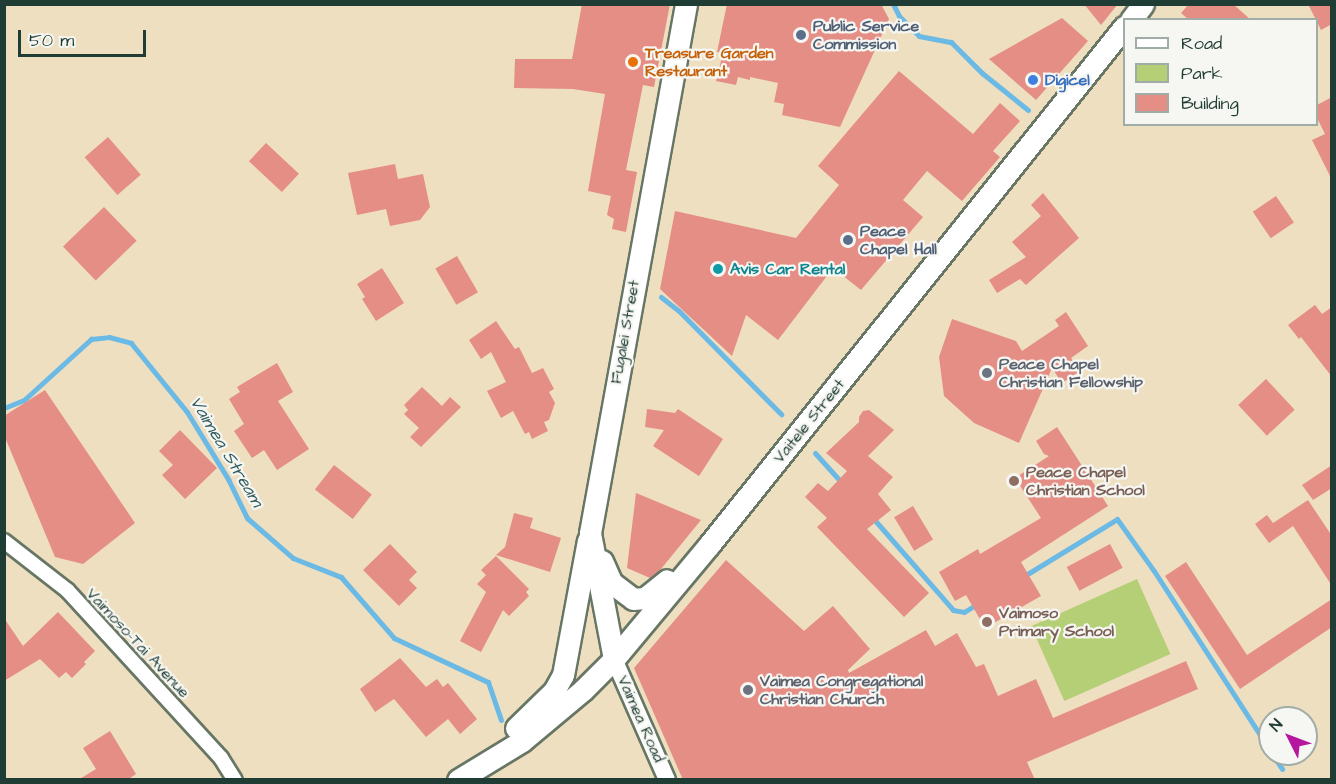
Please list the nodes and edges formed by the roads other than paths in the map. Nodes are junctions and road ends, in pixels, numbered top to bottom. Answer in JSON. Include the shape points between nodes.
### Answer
{"nodes":[{"id":1,"x":686,"y":4,"type":"edge"},
{"id":2,"x":1143,"y":4,"type":"edge"},
{"id":3,"x":1132,"y":18,"type":"edge"},
{"id":4,"x":1123,"y":29,"type":"edge"},
{"id":5,"x":590,"y":533,"type":"junction"},
{"id":6,"x":4,"y":541,"type":"edge"},
{"id":7,"x":709,"y":544,"type":"junction"},
{"id":8,"x":614,"y":659,"type":"junction"},
{"id":9,"x":234,"y":780,"type":"edge"},
{"id":10,"x":457,"y":780,"type":"edge"},
{"id":11,"x":667,"y":780,"type":"edge"}],
"edges":[{"from":1,"to":5,"type":"main road","name":"Fugalei Street"},
{"from":2,"to":3,"type":"main road"},
{"from":4,"to":7,"type":"main road","name":"Vaitele Street"},
{"from":5,"to":7,"type":"main road","via":[[612,583],[633,599],[645,598]]},
{"from":5,"to":8,"type":"main road","name":"Fugalei Street"},
{"from":5,"to":10,"type":"main road","via":[[563,675],[531,716]]},
{"from":6,"to":9,"type":"street","name":"Vaimoso-Tai Avenue","via":[[67,590],[221,758]]},
{"from":7,"to":8,"type":"main road","name":"Vaitele Street"},
{"from":8,"to":10,"type":"main road","name":"Vaitele Street","via":[[522,741]]},
{"from":8,"to":11,"type":"street","name":"Vaimea Road"}]}
